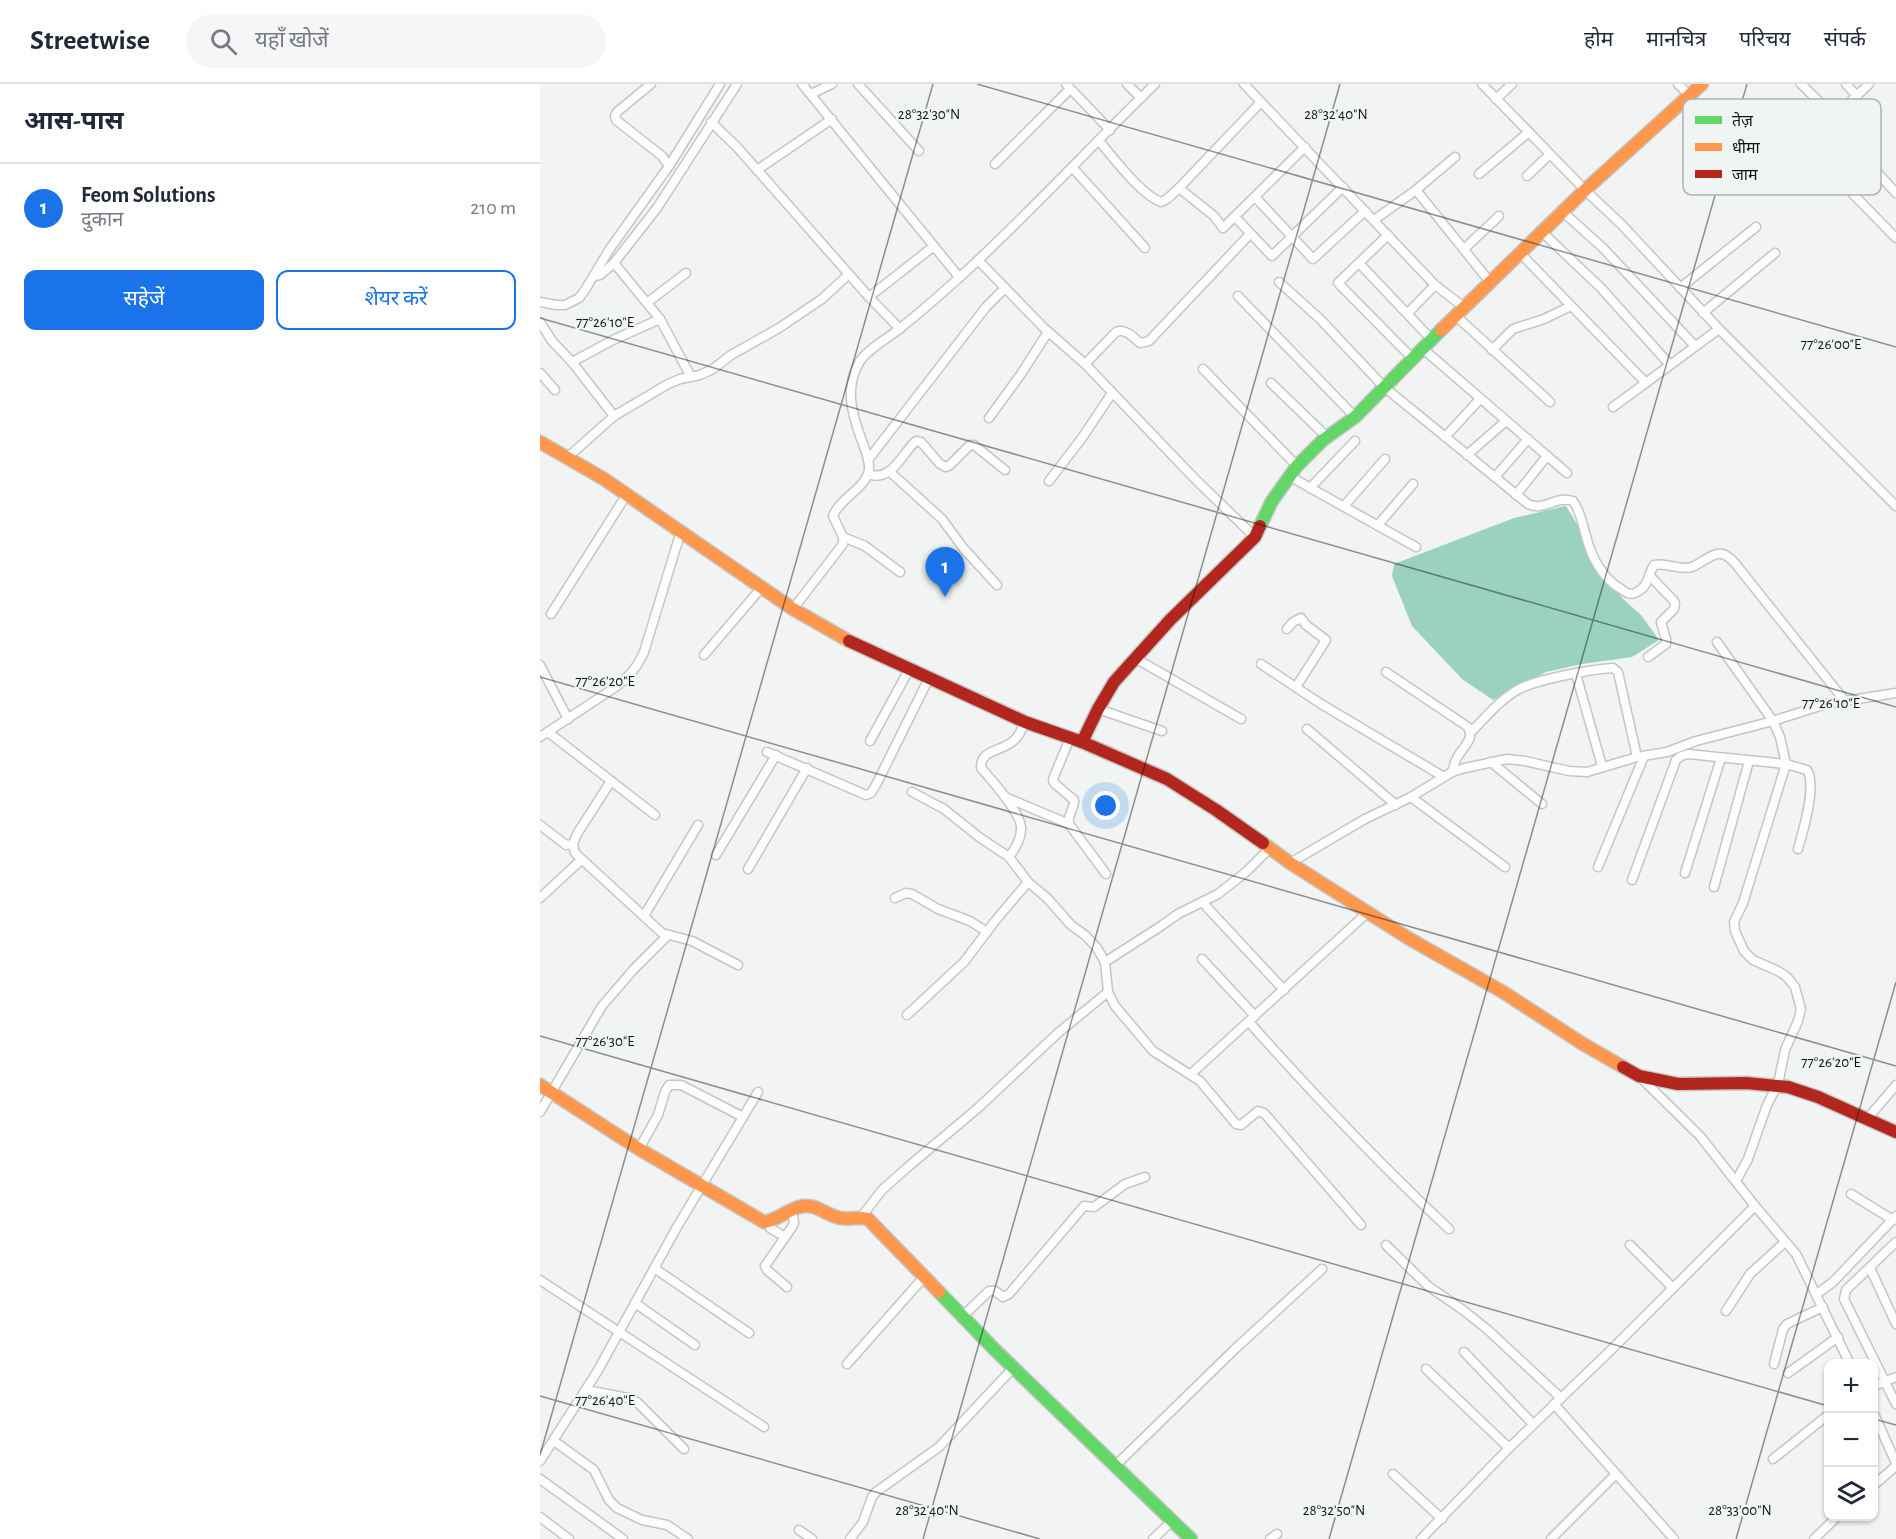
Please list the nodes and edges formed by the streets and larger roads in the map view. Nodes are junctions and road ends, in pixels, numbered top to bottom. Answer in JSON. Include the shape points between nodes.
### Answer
{"nodes":[{"id":1,"x":649,"y":84,"type":"edge"},
{"id":2,"x":720,"y":84,"type":"edge"},
{"id":3,"x":737,"y":84,"type":"edge"},
{"id":4,"x":802,"y":84,"type":"edge"},
{"id":5,"x":832,"y":84,"type":"edge"},
{"id":6,"x":858,"y":84,"type":"edge"},
{"id":7,"x":1127,"y":84,"type":"edge"},
{"id":8,"x":1155,"y":84,"type":"edge"},
{"id":9,"x":1244,"y":84,"type":"edge"},
{"id":10,"x":1482,"y":84,"type":"edge"},
{"id":11,"x":1512,"y":84,"type":"edge"},
{"id":12,"x":1678,"y":84,"type":"edge"},
{"id":13,"x":1702,"y":84,"type":"edge"},
{"id":14,"x":1801,"y":84,"type":"edge"},
{"id":15,"x":1846,"y":84,"type":"edge"},
{"id":16,"x":1869,"y":84,"type":"edge"},
{"id":17,"x":1068,"y":86,"type":"edge"},
{"id":18,"x":812,"y":94,"type":"junction"},
{"id":19,"x":1689,"y":95,"type":"junction"},
{"id":20,"x":1857,"y":96,"type":"junction"},
{"id":21,"x":1141,"y":98,"type":"junction"},
{"id":22,"x":1496,"y":99,"type":"junction"},
{"id":23,"x":1685,"y":99,"type":"edge"},
{"id":24,"x":1814,"y":99,"type":"edge"},
{"id":25,"x":1854,"y":99,"type":"edge"},
{"id":26,"x":1683,"y":100,"type":"edge"},
{"id":27,"x":1261,"y":102,"type":"junction"},
{"id":28,"x":832,"y":119,"type":"junction"},
{"id":29,"x":711,"y":122,"type":"junction"},
{"id":30,"x":1110,"y":130,"type":"junction"},
{"id":31,"x":1529,"y":132,"type":"junction"},
{"id":32,"x":1099,"y":141,"type":"junction"},
{"id":33,"x":1305,"y":147,"type":"junction"},
{"id":34,"x":919,"y":151,"type":"dead end"},
{"id":35,"x":1550,"y":154,"type":"junction"},
{"id":36,"x":1455,"y":157,"type":"dead end"},
{"id":37,"x":995,"y":164,"type":"dead end"},
{"id":38,"x":669,"y":166,"type":"junction"},
{"id":39,"x":1072,"y":167,"type":"junction"},
{"id":40,"x":757,"y":170,"type":"junction"},
{"id":41,"x":1479,"y":174,"type":"dead end"},
{"id":42,"x":1527,"y":176,"type":"dead end"},
{"id":43,"x":1881,"y":176,"type":"edge"},
{"id":44,"x":1343,"y":187,"type":"junction"},
{"id":45,"x":1179,"y":188,"type":"junction"},
{"id":46,"x":1416,"y":190,"type":"junction"},
{"id":47,"x":1585,"y":190,"type":"junction"},
{"id":48,"x":1896,"y":193,"type":"edge"},
{"id":49,"x":1854,"y":195,"type":"edge"},
{"id":50,"x":1255,"y":197,"type":"junction"},
{"id":51,"x":1365,"y":211,"type":"junction"},
{"id":52,"x":1563,"y":212,"type":"junction"},
{"id":53,"x":1499,"y":216,"type":"dead end"},
{"id":54,"x":1234,"y":217,"type":"junction"},
{"id":55,"x":1374,"y":220,"type":"junction"},
{"id":56,"x":1756,"y":227,"type":"dead end"},
{"id":57,"x":1542,"y":232,"type":"junction"},
{"id":58,"x":1251,"y":234,"type":"junction"},
{"id":59,"x":1388,"y":235,"type":"junction"},
{"id":60,"x":1293,"y":236,"type":"junction"},
{"id":61,"x":1896,"y":238,"type":"edge"},
{"id":62,"x":934,"y":246,"type":"junction"},
{"id":63,"x":1145,"y":248,"type":"dead end"},
{"id":64,"x":1464,"y":249,"type":"junction"},
{"id":65,"x":1775,"y":253,"type":"dead end"},
{"id":66,"x":1520,"y":254,"type":"junction"},
{"id":67,"x":978,"y":260,"type":"junction"},
{"id":68,"x":614,"y":263,"type":"junction"},
{"id":69,"x":1359,"y":263,"type":"junction"},
{"id":70,"x":687,"y":273,"type":"dead end"},
{"id":71,"x":849,"y":274,"type":"junction"},
{"id":72,"x":594,"y":276,"type":"junction"},
{"id":73,"x":959,"y":278,"type":"junction"},
{"id":74,"x":1279,"y":282,"type":"dead end"},
{"id":75,"x":1490,"y":282,"type":"junction"},
{"id":76,"x":1436,"y":285,"type":"junction"},
{"id":77,"x":1005,"y":288,"type":"junction"},
{"id":78,"x":1680,"y":288,"type":"junction"},
{"id":79,"x":1238,"y":296,"type":"dead end"},
{"id":80,"x":869,"y":297,"type":"junction"},
{"id":81,"x":540,"y":302,"type":"edge"},
{"id":82,"x":648,"y":302,"type":"junction"},
{"id":83,"x":1571,"y":306,"type":"junction"},
{"id":84,"x":1460,"y":312,"type":"junction"},
{"id":85,"x":1408,"y":313,"type":"junction"},
{"id":86,"x":1704,"y":313,"type":"junction"},
{"id":87,"x":660,"y":319,"type":"junction"},
{"id":88,"x":540,"y":322,"type":"edge"},
{"id":89,"x":900,"y":329,"type":"junction"},
{"id":90,"x":1719,"y":329,"type":"junction"},
{"id":91,"x":1048,"y":332,"type":"junction"},
{"id":92,"x":1426,"y":343,"type":"junction"},
{"id":93,"x":1695,"y":346,"type":"junction"},
{"id":94,"x":1492,"y":350,"type":"junction"},
{"id":95,"x":1412,"y":358,"type":"junction"},
{"id":96,"x":572,"y":362,"type":"junction"},
{"id":97,"x":1084,"y":364,"type":"junction"},
{"id":98,"x":1670,"y":365,"type":"junction"},
{"id":99,"x":1203,"y":369,"type":"dead end"},
{"id":100,"x":540,"y":374,"type":"edge"},
{"id":101,"x":691,"y":377,"type":"junction"},
{"id":102,"x":1271,"y":383,"type":"dead end"},
{"id":103,"x":1646,"y":383,"type":"junction"},
{"id":104,"x":1384,"y":387,"type":"junction"},
{"id":105,"x":555,"y":390,"type":"dead end"},
{"id":106,"x":1112,"y":393,"type":"junction"},
{"id":107,"x":1480,"y":399,"type":"junction"},
{"id":108,"x":1551,"y":402,"type":"dead end"},
{"id":109,"x":1613,"y":407,"type":"dead end"},
{"id":110,"x":614,"y":416,"type":"junction"},
{"id":111,"x":1355,"y":417,"type":"junction"},
{"id":112,"x":989,"y":418,"type":"dead end"},
{"id":113,"x":1506,"y":421,"type":"junction"},
{"id":114,"x":1445,"y":437,"type":"junction"},
{"id":115,"x":1327,"y":438,"type":"junction"},
{"id":116,"x":1528,"y":439,"type":"junction"},
{"id":117,"x":1355,"y":441,"type":"dead end"},
{"id":118,"x":540,"y":442,"type":"edge"},
{"id":119,"x":1467,"y":455,"type":"junction"},
{"id":120,"x":1547,"y":456,"type":"junction"},
{"id":121,"x":568,"y":458,"type":"junction"},
{"id":122,"x":1385,"y":459,"type":"dead end"},
{"id":123,"x":868,"y":460,"type":"junction"},
{"id":124,"x":1297,"y":466,"type":"junction"},
{"id":125,"x":1005,"y":470,"type":"dead end"},
{"id":126,"x":889,"y":471,"type":"junction"},
{"id":127,"x":1567,"y":473,"type":"dead end"},
{"id":128,"x":868,"y":474,"type":"junction"},
{"id":129,"x":1289,"y":476,"type":"junction"},
{"id":130,"x":1495,"y":477,"type":"junction"},
{"id":131,"x":1049,"y":481,"type":"dead end"},
{"id":132,"x":1413,"y":484,"type":"dead end"},
{"id":133,"x":1310,"y":488,"type":"junction"},
{"id":134,"x":627,"y":494,"type":"junction"},
{"id":135,"x":1516,"y":495,"type":"junction"},
{"id":136,"x":1344,"y":506,"type":"junction"},
{"id":137,"x":1896,"y":506,"type":"edge"},
{"id":138,"x":1378,"y":525,"type":"junction"},
{"id":139,"x":681,"y":531,"type":"junction"},
{"id":140,"x":843,"y":537,"type":"junction"},
{"id":141,"x":1255,"y":537,"type":"junction"},
{"id":142,"x":1416,"y":547,"type":"dead end"},
{"id":143,"x":900,"y":572,"type":"dead end"},
{"id":144,"x":1650,"y":576,"type":"junction"},
{"id":145,"x":997,"y":585,"type":"dead end"},
{"id":146,"x":762,"y":587,"type":"junction"},
{"id":147,"x":793,"y":609,"type":"junction"},
{"id":148,"x":551,"y":614,"type":"dead end"},
{"id":149,"x":1287,"y":629,"type":"dead end"},
{"id":150,"x":1717,"y":642,"type":"dead end"},
{"id":151,"x":704,"y":655,"type":"dead end"},
{"id":152,"x":1648,"y":657,"type":"dead end"},
{"id":153,"x":1135,"y":658,"type":"junction"},
{"id":154,"x":1261,"y":664,"type":"dead end"},
{"id":155,"x":540,"y":665,"type":"edge"},
{"id":156,"x":910,"y":668,"type":"junction"},
{"id":157,"x":1386,"y":672,"type":"dead end"},
{"id":158,"x":1576,"y":674,"type":"junction"},
{"id":159,"x":929,"y":678,"type":"junction"},
{"id":160,"x":1296,"y":687,"type":"junction"},
{"id":161,"x":1896,"y":693,"type":"edge"},
{"id":162,"x":1844,"y":700,"type":"junction"},
{"id":163,"x":1098,"y":709,"type":"junction"},
{"id":164,"x":568,"y":719,"type":"junction"},
{"id":165,"x":1240,"y":719,"type":"dead end"},
{"id":166,"x":1773,"y":721,"type":"junction"},
{"id":167,"x":1025,"y":722,"type":"junction"},
{"id":168,"x":1307,"y":729,"type":"dead end"},
{"id":169,"x":1162,"y":731,"type":"dead end"},
{"id":170,"x":1471,"y":732,"type":"junction"},
{"id":171,"x":544,"y":734,"type":"edge"},
{"id":172,"x":1076,"y":740,"type":"junction"},
{"id":173,"x":870,"y":741,"type":"dead end"},
{"id":174,"x":767,"y":752,"type":"dead end"},
{"id":175,"x":776,"y":755,"type":"junction"},
{"id":176,"x":1641,"y":757,"type":"junction"},
{"id":177,"x":1721,"y":758,"type":"junction"},
{"id":178,"x":1749,"y":761,"type":"junction"},
{"id":179,"x":1491,"y":762,"type":"junction"},
{"id":180,"x":1786,"y":764,"type":"junction"},
{"id":181,"x":1602,"y":766,"type":"junction"},
{"id":182,"x":807,"y":768,"type":"junction"},
{"id":183,"x":1452,"y":772,"type":"junction"},
{"id":184,"x":1444,"y":777,"type":"junction"},
{"id":185,"x":611,"y":781,"type":"junction"},
{"id":186,"x":912,"y":792,"type":"dead end"},
{"id":187,"x":1005,"y":797,"type":"junction"},
{"id":188,"x":1412,"y":797,"type":"junction"},
{"id":189,"x":1542,"y":804,"type":"dead end"},
{"id":190,"x":1396,"y":805,"type":"junction"},
{"id":191,"x":655,"y":815,"type":"dead end"},
{"id":192,"x":1069,"y":824,"type":"junction"},
{"id":193,"x":540,"y":825,"type":"edge"},
{"id":194,"x":698,"y":825,"type":"dead end"},
{"id":195,"x":573,"y":844,"type":"junction"},
{"id":196,"x":1270,"y":848,"type":"junction"},
{"id":197,"x":1798,"y":849,"type":"dead end"},
{"id":198,"x":716,"y":855,"type":"dead end"},
{"id":199,"x":1009,"y":857,"type":"junction"},
{"id":200,"x":581,"y":860,"type":"junction"},
{"id":201,"x":1290,"y":863,"type":"junction"},
{"id":202,"x":1505,"y":867,"type":"dead end"},
{"id":203,"x":1598,"y":867,"type":"dead end"},
{"id":204,"x":748,"y":869,"type":"dead end"},
{"id":205,"x":1685,"y":873,"type":"dead end"},
{"id":206,"x":1106,"y":874,"type":"dead end"},
{"id":207,"x":1632,"y":880,"type":"dead end"},
{"id":208,"x":1028,"y":882,"type":"junction"},
{"id":209,"x":1714,"y":887,"type":"dead end"},
{"id":210,"x":540,"y":898,"type":"edge"},
{"id":211,"x":894,"y":898,"type":"dead end"},
{"id":212,"x":1202,"y":902,"type":"junction"},
{"id":213,"x":1367,"y":913,"type":"junction"},
{"id":214,"x":644,"y":916,"type":"junction"},
{"id":215,"x":987,"y":932,"type":"junction"},
{"id":216,"x":668,"y":935,"type":"junction"},
{"id":217,"x":1202,"y":959,"type":"dead end"},
{"id":218,"x":1105,"y":962,"type":"junction"},
{"id":219,"x":738,"y":965,"type":"dead end"},
{"id":220,"x":1284,"y":990,"type":"junction"},
{"id":221,"x":1108,"y":992,"type":"junction"},
{"id":222,"x":907,"y":1015,"type":"dead end"},
{"id":223,"x":1252,"y":1019,"type":"junction"},
{"id":224,"x":1191,"y":1074,"type":"junction"},
{"id":225,"x":1639,"y":1076,"type":"junction"},
{"id":226,"x":1778,"y":1084,"type":"junction"},
{"id":227,"x":540,"y":1085,"type":"edge"},
{"id":228,"x":1896,"y":1085,"type":"edge"},
{"id":229,"x":552,"y":1091,"type":"junction"},
{"id":230,"x":758,"y":1092,"type":"dead end"},
{"id":231,"x":540,"y":1112,"type":"edge"},
{"id":232,"x":743,"y":1117,"type":"junction"},
{"id":233,"x":1867,"y":1119,"type":"junction"},
{"id":234,"x":1896,"y":1132,"type":"edge"},
{"id":235,"x":639,"y":1149,"type":"junction"},
{"id":236,"x":1145,"y":1178,"type":"dead end"},
{"id":237,"x":1736,"y":1181,"type":"junction"},
{"id":238,"x":704,"y":1185,"type":"junction"},
{"id":239,"x":1851,"y":1194,"type":"dead end"},
{"id":240,"x":1755,"y":1206,"type":"junction"},
{"id":241,"x":792,"y":1209,"type":"junction"},
{"id":242,"x":862,"y":1216,"type":"junction"},
{"id":243,"x":1894,"y":1218,"type":"edge"},
{"id":244,"x":771,"y":1222,"type":"junction"},
{"id":245,"x":1361,"y":1225,"type":"dead end"},
{"id":246,"x":1449,"y":1229,"type":"dead end"},
{"id":247,"x":785,"y":1237,"type":"junction"},
{"id":248,"x":1785,"y":1242,"type":"junction"},
{"id":249,"x":1386,"y":1245,"type":"dead end"},
{"id":250,"x":1630,"y":1245,"type":"dead end"},
{"id":251,"x":1895,"y":1248,"type":"edge"},
{"id":252,"x":654,"y":1268,"type":"junction"},
{"id":253,"x":1870,"y":1268,"type":"junction"},
{"id":254,"x":1322,"y":1269,"type":"dead end"},
{"id":255,"x":924,"y":1276,"type":"junction"},
{"id":256,"x":540,"y":1280,"type":"edge"},
{"id":257,"x":787,"y":1287,"type":"dead end"},
{"id":258,"x":1674,"y":1288,"type":"junction"},
{"id":259,"x":1816,"y":1294,"type":"junction"},
{"id":260,"x":635,"y":1303,"type":"junction"},
{"id":261,"x":1822,"y":1307,"type":"junction"},
{"id":262,"x":1726,"y":1311,"type":"dead end"},
{"id":263,"x":963,"y":1316,"type":"junction"},
{"id":264,"x":1896,"y":1324,"type":"edge"},
{"id":265,"x":619,"y":1331,"type":"junction"},
{"id":266,"x":749,"y":1333,"type":"dead end"},
{"id":267,"x":1838,"y":1337,"type":"junction"},
{"id":268,"x":695,"y":1344,"type":"dead end"},
{"id":269,"x":1464,"y":1352,"type":"dead end"},
{"id":270,"x":1848,"y":1359,"type":"edge"},
{"id":271,"x":848,"y":1364,"type":"dead end"},
{"id":272,"x":1774,"y":1364,"type":"dead end"},
{"id":273,"x":1014,"y":1367,"type":"junction"},
{"id":274,"x":1426,"y":1369,"type":"dead end"},
{"id":275,"x":1788,"y":1373,"type":"dead end"},
{"id":276,"x":1896,"y":1377,"type":"edge"},
{"id":277,"x":1884,"y":1382,"type":"junction"},
{"id":278,"x":1878,"y":1384,"type":"edge"},
{"id":279,"x":586,"y":1390,"type":"junction"},
{"id":280,"x":1557,"y":1401,"type":"junction"},
{"id":281,"x":1896,"y":1404,"type":"edge"},
{"id":282,"x":1824,"y":1418,"type":"edge"},
{"id":283,"x":1878,"y":1423,"type":"edge"},
{"id":284,"x":1533,"y":1424,"type":"junction"},
{"id":285,"x":764,"y":1427,"type":"dead end"},
{"id":286,"x":554,"y":1441,"type":"junction"},
{"id":287,"x":1509,"y":1448,"type":"junction"},
{"id":288,"x":684,"y":1449,"type":"dead end"},
{"id":289,"x":1773,"y":1459,"type":"dead end"},
{"id":290,"x":540,"y":1461,"type":"edge"},
{"id":291,"x":1116,"y":1465,"type":"junction"},
{"id":292,"x":1896,"y":1465,"type":"edge"},
{"id":293,"x":1394,"y":1474,"type":"dead end"},
{"id":294,"x":1616,"y":1474,"type":"junction"},
{"id":295,"x":540,"y":1479,"type":"edge"},
{"id":296,"x":1878,"y":1481,"type":"edge"},
{"id":297,"x":540,"y":1517,"type":"edge"},
{"id":298,"x":1442,"y":1519,"type":"junction"},
{"id":299,"x":1172,"y":1521,"type":"junction"},
{"id":300,"x":1833,"y":1521,"type":"edge"},
{"id":301,"x":799,"y":1530,"type":"dead end"},
{"id":302,"x":618,"y":1538,"type":"edge"},
{"id":303,"x":569,"y":1539,"type":"edge"},
{"id":304,"x":688,"y":1539,"type":"edge"},
{"id":305,"x":812,"y":1539,"type":"edge"},
{"id":306,"x":850,"y":1539,"type":"edge"},
{"id":307,"x":1154,"y":1539,"type":"edge"},
{"id":308,"x":1191,"y":1539,"type":"edge"},
{"id":309,"x":1421,"y":1539,"type":"edge"},
{"id":310,"x":1551,"y":1539,"type":"edge"},
{"id":311,"x":1674,"y":1539,"type":"edge"},
{"id":312,"x":1814,"y":1539,"type":"edge"}],
"edges":[{"from":1,"to":38,"type":"street","via":[[615,116]]},
{"from":2,"to":38,"type":"street"},
{"from":3,"to":29,"type":"street"},
{"from":4,"to":18,"type":"street"},
{"from":5,"to":18,"type":"street"},
{"from":6,"to":34,"type":"street"},
{"from":7,"to":21,"type":"street"},
{"from":8,"to":21,"type":"street"},
{"from":9,"to":27,"type":"street"},
{"from":10,"to":22,"type":"street"},
{"from":11,"to":22,"type":"street"},
{"from":12,"to":19,"type":"street"},
{"from":13,"to":19,"type":"street"},
{"from":14,"to":24,"type":"street"},
{"from":15,"to":20,"type":"street"},
{"from":16,"to":20,"type":"street"},
{"from":17,"to":30,"type":"street"},
{"from":17,"to":37,"type":"street"},
{"from":18,"to":28,"type":"street"},
{"from":19,"to":23,"type":"street"},
{"from":20,"to":25,"type":"street"},
{"from":21,"to":30,"type":"street"},
{"from":22,"to":31,"type":"street"},
{"from":26,"to":47,"type":"street"},
{"from":27,"to":33,"type":"street"},
{"from":27,"to":45,"type":"street"},
{"from":28,"to":40,"type":"street"},
{"from":28,"to":62,"type":"street"},
{"from":29,"to":40,"type":"street"},
{"from":29,"to":68,"type":"street","via":[[657,208]]},
{"from":30,"to":32,"type":"street"},
{"from":31,"to":35,"type":"street"},
{"from":31,"to":41,"type":"street"},
{"from":32,"to":39,"type":"street"},
{"from":32,"to":45,"type":"street","via":[[1155,201],[1167,199]]},
{"from":33,"to":44,"type":"street"},
{"from":33,"to":50,"type":"street"},
{"from":35,"to":42,"type":"street"},
{"from":35,"to":47,"type":"street"},
{"from":36,"to":46,"type":"street"},
{"from":38,"to":72,"type":"street"},
{"from":39,"to":63,"type":"street"},
{"from":39,"to":67,"type":"street"},
{"from":40,"to":71,"type":"street"},
{"from":43,"to":48,"type":"street"},
{"from":44,"to":51,"type":"street"},
{"from":44,"to":60,"type":"street"},
{"from":45,"to":54,"type":"street","via":[[1223,228]]},
{"from":46,"to":55,"type":"street"},
{"from":46,"to":64,"type":"street"},
{"from":47,"to":52,"type":"street"},
{"from":47,"to":78,"type":"street"},
{"from":49,"to":61,"type":"street"},
{"from":50,"to":54,"type":"street"},
{"from":50,"to":60,"type":"street"},
{"from":51,"to":55,"type":"street"},
{"from":51,"to":60,"type":"street","via":[[1313,259]]},
{"from":52,"to":57,"type":"street"},
{"from":52,"to":93,"type":"street","via":[[1604,248]]},
{"from":53,"to":64,"type":"street"},
{"from":54,"to":58,"type":"street"},
{"from":55,"to":59,"type":"street"},
{"from":56,"to":78,"type":"street"},
{"from":57,"to":66,"type":"street"},
{"from":57,"to":98,"type":"street","via":[[1602,288]]},
{"from":58,"to":60,"type":"street","via":[[1272,256]]},
{"from":58,"to":97,"type":"street","via":[[1149,341],[1140,343],[1120,330]]},
{"from":59,"to":69,"type":"street"},
{"from":59,"to":76,"type":"street"},
{"from":62,"to":73,"type":"street"},
{"from":62,"to":80,"type":"street"},
{"from":64,"to":75,"type":"street"},
{"from":65,"to":86,"type":"street"},
{"from":66,"to":75,"type":"street"},
{"from":66,"to":83,"type":"street"},
{"from":67,"to":73,"type":"street"},
{"from":67,"to":77,"type":"street"},
{"from":68,"to":72,"type":"street"},
{"from":68,"to":82,"type":"street"},
{"from":69,"to":85,"type":"street"},
{"from":69,"to":95,"type":"street","via":[[1338,283]]},
{"from":70,"to":82,"type":"street"},
{"from":71,"to":80,"type":"street"},
{"from":71,"to":101,"type":"street","via":[[822,299],[779,328],[713,369]]},
{"from":72,"to":81,"type":"street","via":[[572,302]]},
{"from":73,"to":89,"type":"street"},
{"from":74,"to":104,"type":"street"},
{"from":75,"to":84,"type":"street"},
{"from":76,"to":84,"type":"street"},
{"from":76,"to":85,"type":"street"},
{"from":77,"to":91,"type":"street"},
{"from":77,"to":123,"type":"street","via":[[986,307]]},
{"from":78,"to":86,"type":"street"},
{"from":79,"to":111,"type":"street"},
{"from":80,"to":89,"type":"street"},
{"from":82,"to":87,"type":"street"},
{"from":83,"to":94,"type":"street","via":[[1513,329]]},
{"from":83,"to":103,"type":"street"},
{"from":84,"to":92,"type":"street"},
{"from":84,"to":94,"type":"street"},
{"from":85,"to":92,"type":"street"},
{"from":86,"to":90,"type":"street"},
{"from":87,"to":96,"type":"street"},
{"from":87,"to":101,"type":"street"},
{"from":88,"to":96,"type":"street"},
{"from":89,"to":123,"type":"street","via":[[867,354],[852,382],[851,404]]},
{"from":90,"to":93,"type":"street"},
{"from":90,"to":137,"type":"street"},
{"from":91,"to":97,"type":"street"},
{"from":91,"to":112,"type":"street"},
{"from":92,"to":95,"type":"street"},
{"from":92,"to":107,"type":"street"},
{"from":93,"to":98,"type":"street"},
{"from":94,"to":108,"type":"street"},
{"from":95,"to":104,"type":"street"},
{"from":96,"to":110,"type":"street"},
{"from":97,"to":106,"type":"street"},
{"from":98,"to":103,"type":"street"},
{"from":99,"to":124,"type":"street"},
{"from":100,"to":105,"type":"street"},
{"from":101,"to":110,"type":"street","via":[[669,384]]},
{"from":102,"to":115,"type":"street"},
{"from":103,"to":109,"type":"street"},
{"from":104,"to":111,"type":"street"},
{"from":104,"to":114,"type":"street"},
{"from":106,"to":131,"type":"street"},
{"from":106,"to":141,"type":"street"},
{"from":107,"to":113,"type":"street"},
{"from":107,"to":114,"type":"street"},
{"from":110,"to":121,"type":"street"},
{"from":111,"to":115,"type":"street"},
{"from":113,"to":116,"type":"street"},
{"from":113,"to":119,"type":"street"},
{"from":114,"to":119,"type":"street"},
{"from":115,"to":124,"type":"street"},
{"from":116,"to":120,"type":"street"},
{"from":116,"to":130,"type":"street"},
{"from":117,"to":133,"type":"street"},
{"from":118,"to":121,"type":"street"},
{"from":119,"to":130,"type":"street"},
{"from":120,"to":127,"type":"street"},
{"from":120,"to":135,"type":"street"},
{"from":121,"to":134,"type":"street"},
{"from":122,"to":136,"type":"street"},
{"from":123,"to":128,"type":"street"},
{"from":124,"to":129,"type":"street"},
{"from":125,"to":126,"type":"street","via":[[974,445],[946,466],[940,464],[919,441],[912,443]]},
{"from":126,"to":128,"type":"street"},
{"from":126,"to":145,"type":"street","via":[[942,519],[963,549]]},
{"from":128,"to":140,"type":"street","via":[[833,516]]},
{"from":129,"to":133,"type":"street"},
{"from":129,"to":141,"type":"street"},
{"from":130,"to":135,"type":"street"},
{"from":132,"to":138,"type":"street"},
{"from":133,"to":136,"type":"street"},
{"from":134,"to":139,"type":"street"},
{"from":134,"to":148,"type":"street"},
{"from":135,"to":144,"type":"street","via":[[1538,508],[1561,499],[1573,501],[1602,572],[1625,592],[1636,594]]},
{"from":136,"to":138,"type":"street"},
{"from":138,"to":142,"type":"street"},
{"from":139,"to":146,"type":"street"},
{"from":139,"to":164,"type":"street","via":[[637,666],[617,686]]},
{"from":140,"to":143,"type":"street","via":[[865,546]]},
{"from":140,"to":147,"type":"street","via":[[843,544]]},
{"from":141,"to":153,"type":"street"},
{"from":144,"to":152,"type":"street","via":[[1675,604],[1661,622],[1666,644]]},
{"from":144,"to":162,"type":"street","via":[[1654,565],[1688,568],[1716,555],[1727,556]]},
{"from":146,"to":147,"type":"street"},
{"from":146,"to":151,"type":"street"},
{"from":147,"to":156,"type":"street","via":[[852,644]]},
{"from":149,"to":160,"type":"street","via":[[1301,618],[1326,640]]},
{"from":150,"to":166,"type":"street"},
{"from":153,"to":163,"type":"street"},
{"from":153,"to":165,"type":"street"},
{"from":154,"to":160,"type":"street"},
{"from":155,"to":164,"type":"street"},
{"from":156,"to":159,"type":"street"},
{"from":156,"to":173,"type":"street"},
{"from":157,"to":170,"type":"street"},
{"from":158,"to":170,"type":"street","via":[[1521,688],[1498,704]]},
{"from":158,"to":176,"type":"street","via":[[1611,667],[1617,670]]},
{"from":158,"to":181,"type":"street"},
{"from":159,"to":167,"type":"street"},
{"from":159,"to":182,"type":"street","via":[[871,793],[861,794]]},
{"from":160,"to":184,"type":"street"},
{"from":161,"to":162,"type":"street"},
{"from":162,"to":166,"type":"street"},
{"from":163,"to":169,"type":"street"},
{"from":163,"to":172,"type":"street"},
{"from":164,"to":171,"type":"street"},
{"from":166,"to":176,"type":"street"},
{"from":166,"to":180,"type":"street"},
{"from":167,"to":172,"type":"street"},
{"from":167,"to":187,"type":"street","via":[[1015,740],[989,753],[981,763]]},
{"from":168,"to":190,"type":"street"},
{"from":170,"to":183,"type":"street"},
{"from":171,"to":185,"type":"street"},
{"from":172,"to":192,"type":"street","via":[[1053,779],[1074,800]]},
{"from":172,"to":196,"type":"street","via":[[1167,780]]},
{"from":174,"to":175,"type":"street"},
{"from":175,"to":182,"type":"street"},
{"from":175,"to":198,"type":"street"},
{"from":176,"to":181,"type":"street"},
{"from":176,"to":203,"type":"street"},
{"from":177,"to":178,"type":"street"},
{"from":177,"to":205,"type":"street"},
{"from":177,"to":207,"type":"street","via":[[1688,754],[1676,760]]},
{"from":178,"to":180,"type":"street"},
{"from":178,"to":209,"type":"street"},
{"from":179,"to":181,"type":"street","via":[[1525,761],[1578,772]]},
{"from":179,"to":183,"type":"street"},
{"from":179,"to":189,"type":"street"},
{"from":180,"to":197,"type":"street","via":[[1807,771],[1810,778],[1809,805]]},
{"from":180,"to":226,"type":"street","via":[[1734,922],[1748,956],[1787,977],[1799,999],[1801,1009],[1785,1050]]},
{"from":182,"to":204,"type":"street"},
{"from":183,"to":184,"type":"street"},
{"from":184,"to":188,"type":"street"},
{"from":185,"to":191,"type":"street"},
{"from":185,"to":195,"type":"street"},
{"from":186,"to":199,"type":"street","via":[[945,809]]},
{"from":187,"to":192,"type":"street"},
{"from":187,"to":199,"type":"street","via":[[1021,823],[1020,837]]},
{"from":188,"to":190,"type":"street"},
{"from":188,"to":202,"type":"street"},
{"from":190,"to":201,"type":"street"},
{"from":192,"to":206,"type":"street"},
{"from":193,"to":195,"type":"street","via":[[566,845]]},
{"from":194,"to":214,"type":"street"},
{"from":195,"to":200,"type":"street"},
{"from":196,"to":201,"type":"street"},
{"from":196,"to":212,"type":"street","via":[[1246,872]]},
{"from":199,"to":208,"type":"street"},
{"from":200,"to":210,"type":"street"},
{"from":200,"to":214,"type":"street"},
{"from":201,"to":213,"type":"street"},
{"from":208,"to":215,"type":"street"},
{"from":208,"to":218,"type":"street","via":[[1086,936]]},
{"from":211,"to":215,"type":"street","via":[[912,894]]},
{"from":212,"to":218,"type":"street"},
{"from":212,"to":220,"type":"street"},
{"from":213,"to":220,"type":"street"},
{"from":213,"to":225,"type":"street"},
{"from":214,"to":216,"type":"street"},
{"from":215,"to":222,"type":"street","via":[[964,962]]},
{"from":216,"to":219,"type":"street","via":[[692,941]]},
{"from":216,"to":229,"type":"street","via":[[602,1006]]},
{"from":217,"to":223,"type":"street"},
{"from":218,"to":221,"type":"street"},
{"from":220,"to":223,"type":"street"},
{"from":221,"to":224,"type":"street","via":[[1147,1045]]},
{"from":221,"to":242,"type":"street","via":[[882,1190]]},
{"from":223,"to":224,"type":"street"},
{"from":223,"to":246,"type":"street","via":[[1301,1080]]},
{"from":224,"to":245,"type":"street","via":[[1208,1088],[1236,1124],[1258,1111],[1264,1113]]},
{"from":225,"to":226,"type":"street","via":[[1678,1084]]},
{"from":225,"to":237,"type":"street","via":[[1700,1136]]},
{"from":226,"to":233,"type":"street","via":[[1804,1091]]},
{"from":226,"to":237,"type":"street"},
{"from":227,"to":229,"type":"street"},
{"from":228,"to":233,"type":"street"},
{"from":229,"to":231,"type":"street"},
{"from":229,"to":235,"type":"street"},
{"from":230,"to":232,"type":"street"},
{"from":232,"to":235,"type":"street","via":[[672,1084],[667,1087],[660,1111]]},
{"from":232,"to":238,"type":"street"},
{"from":233,"to":234,"type":"street"},
{"from":235,"to":238,"type":"street"},
{"from":236,"to":263,"type":"street","via":[[1125,1184],[1094,1207],[1084,1206],[1009,1294],[1003,1298],[989,1291]]},
{"from":237,"to":240,"type":"street"},
{"from":238,"to":244,"type":"street","via":[[758,1219]]},
{"from":238,"to":252,"type":"street"},
{"from":239,"to":243,"type":"street"},
{"from":240,"to":248,"type":"street"},
{"from":240,"to":258,"type":"street"},
{"from":241,"to":242,"type":"street","via":[[816,1206],[844,1219]]},
{"from":241,"to":244,"type":"street"},
{"from":241,"to":247,"type":"street","via":[[794,1223]]},
{"from":242,"to":255,"type":"street"},
{"from":243,"to":259,"type":"street","via":[[1833,1282]]},
{"from":244,"to":247,"type":"street","via":[[770,1228]]},
{"from":247,"to":257,"type":"street","via":[[765,1266]]},
{"from":248,"to":259,"type":"street","via":[[1804,1268]]},
{"from":248,"to":262,"type":"street","via":[[1755,1269]]},
{"from":249,"to":280,"type":"street","via":[[1428,1286],[1488,1330]]},
{"from":250,"to":258,"type":"street"},
{"from":251,"to":253,"type":"street"},
{"from":252,"to":260,"type":"street"},
{"from":252,"to":266,"type":"street"},
{"from":253,"to":264,"type":"street"},
{"from":253,"to":277,"type":"street","via":[[1846,1290],[1844,1299]]},
{"from":254,"to":291,"type":"street"},
{"from":255,"to":263,"type":"street"},
{"from":255,"to":271,"type":"street"},
{"from":256,"to":265,"type":"street"},
{"from":258,"to":280,"type":"street"},
{"from":259,"to":261,"type":"street"},
{"from":260,"to":265,"type":"street"},
{"from":260,"to":268,"type":"street"},
{"from":261,"to":267,"type":"street"},
{"from":261,"to":272,"type":"street","via":[[1787,1324]]},
{"from":263,"to":273,"type":"street"},
{"from":265,"to":279,"type":"street"},
{"from":265,"to":285,"type":"street"},
{"from":267,"to":270,"type":"street"},
{"from":267,"to":275,"type":"street"},
{"from":269,"to":284,"type":"street"},
{"from":273,"to":291,"type":"street"},
{"from":273,"to":306,"type":"street","via":[[939,1447],[876,1492]]},
{"from":274,"to":287,"type":"street"},
{"from":276,"to":277,"type":"street"},
{"from":277,"to":278,"type":"street"},
{"from":277,"to":281,"type":"street"},
{"from":279,"to":286,"type":"street"},
{"from":279,"to":288,"type":"street","via":[[637,1402]]},
{"from":280,"to":284,"type":"street"},
{"from":280,"to":294,"type":"street"},
{"from":282,"to":289,"type":"street"},
{"from":283,"to":292,"type":"street"},
{"from":284,"to":287,"type":"street"},
{"from":286,"to":290,"type":"street"},
{"from":286,"to":304,"type":"street","via":[[594,1470],[616,1508],[642,1520],[667,1525]]},
{"from":287,"to":298,"type":"street"},
{"from":291,"to":299,"type":"street"},
{"from":292,"to":296,"type":"street"},
{"from":293,"to":298,"type":"street"},
{"from":294,"to":310,"type":"street"},
{"from":294,"to":311,"type":"street"},
{"from":295,"to":302,"type":"street"},
{"from":297,"to":303,"type":"street"},
{"from":298,"to":309,"type":"street"},
{"from":299,"to":307,"type":"street"},
{"from":299,"to":308,"type":"street"},
{"from":300,"to":312,"type":"street"},
{"from":301,"to":305,"type":"street"}]}
